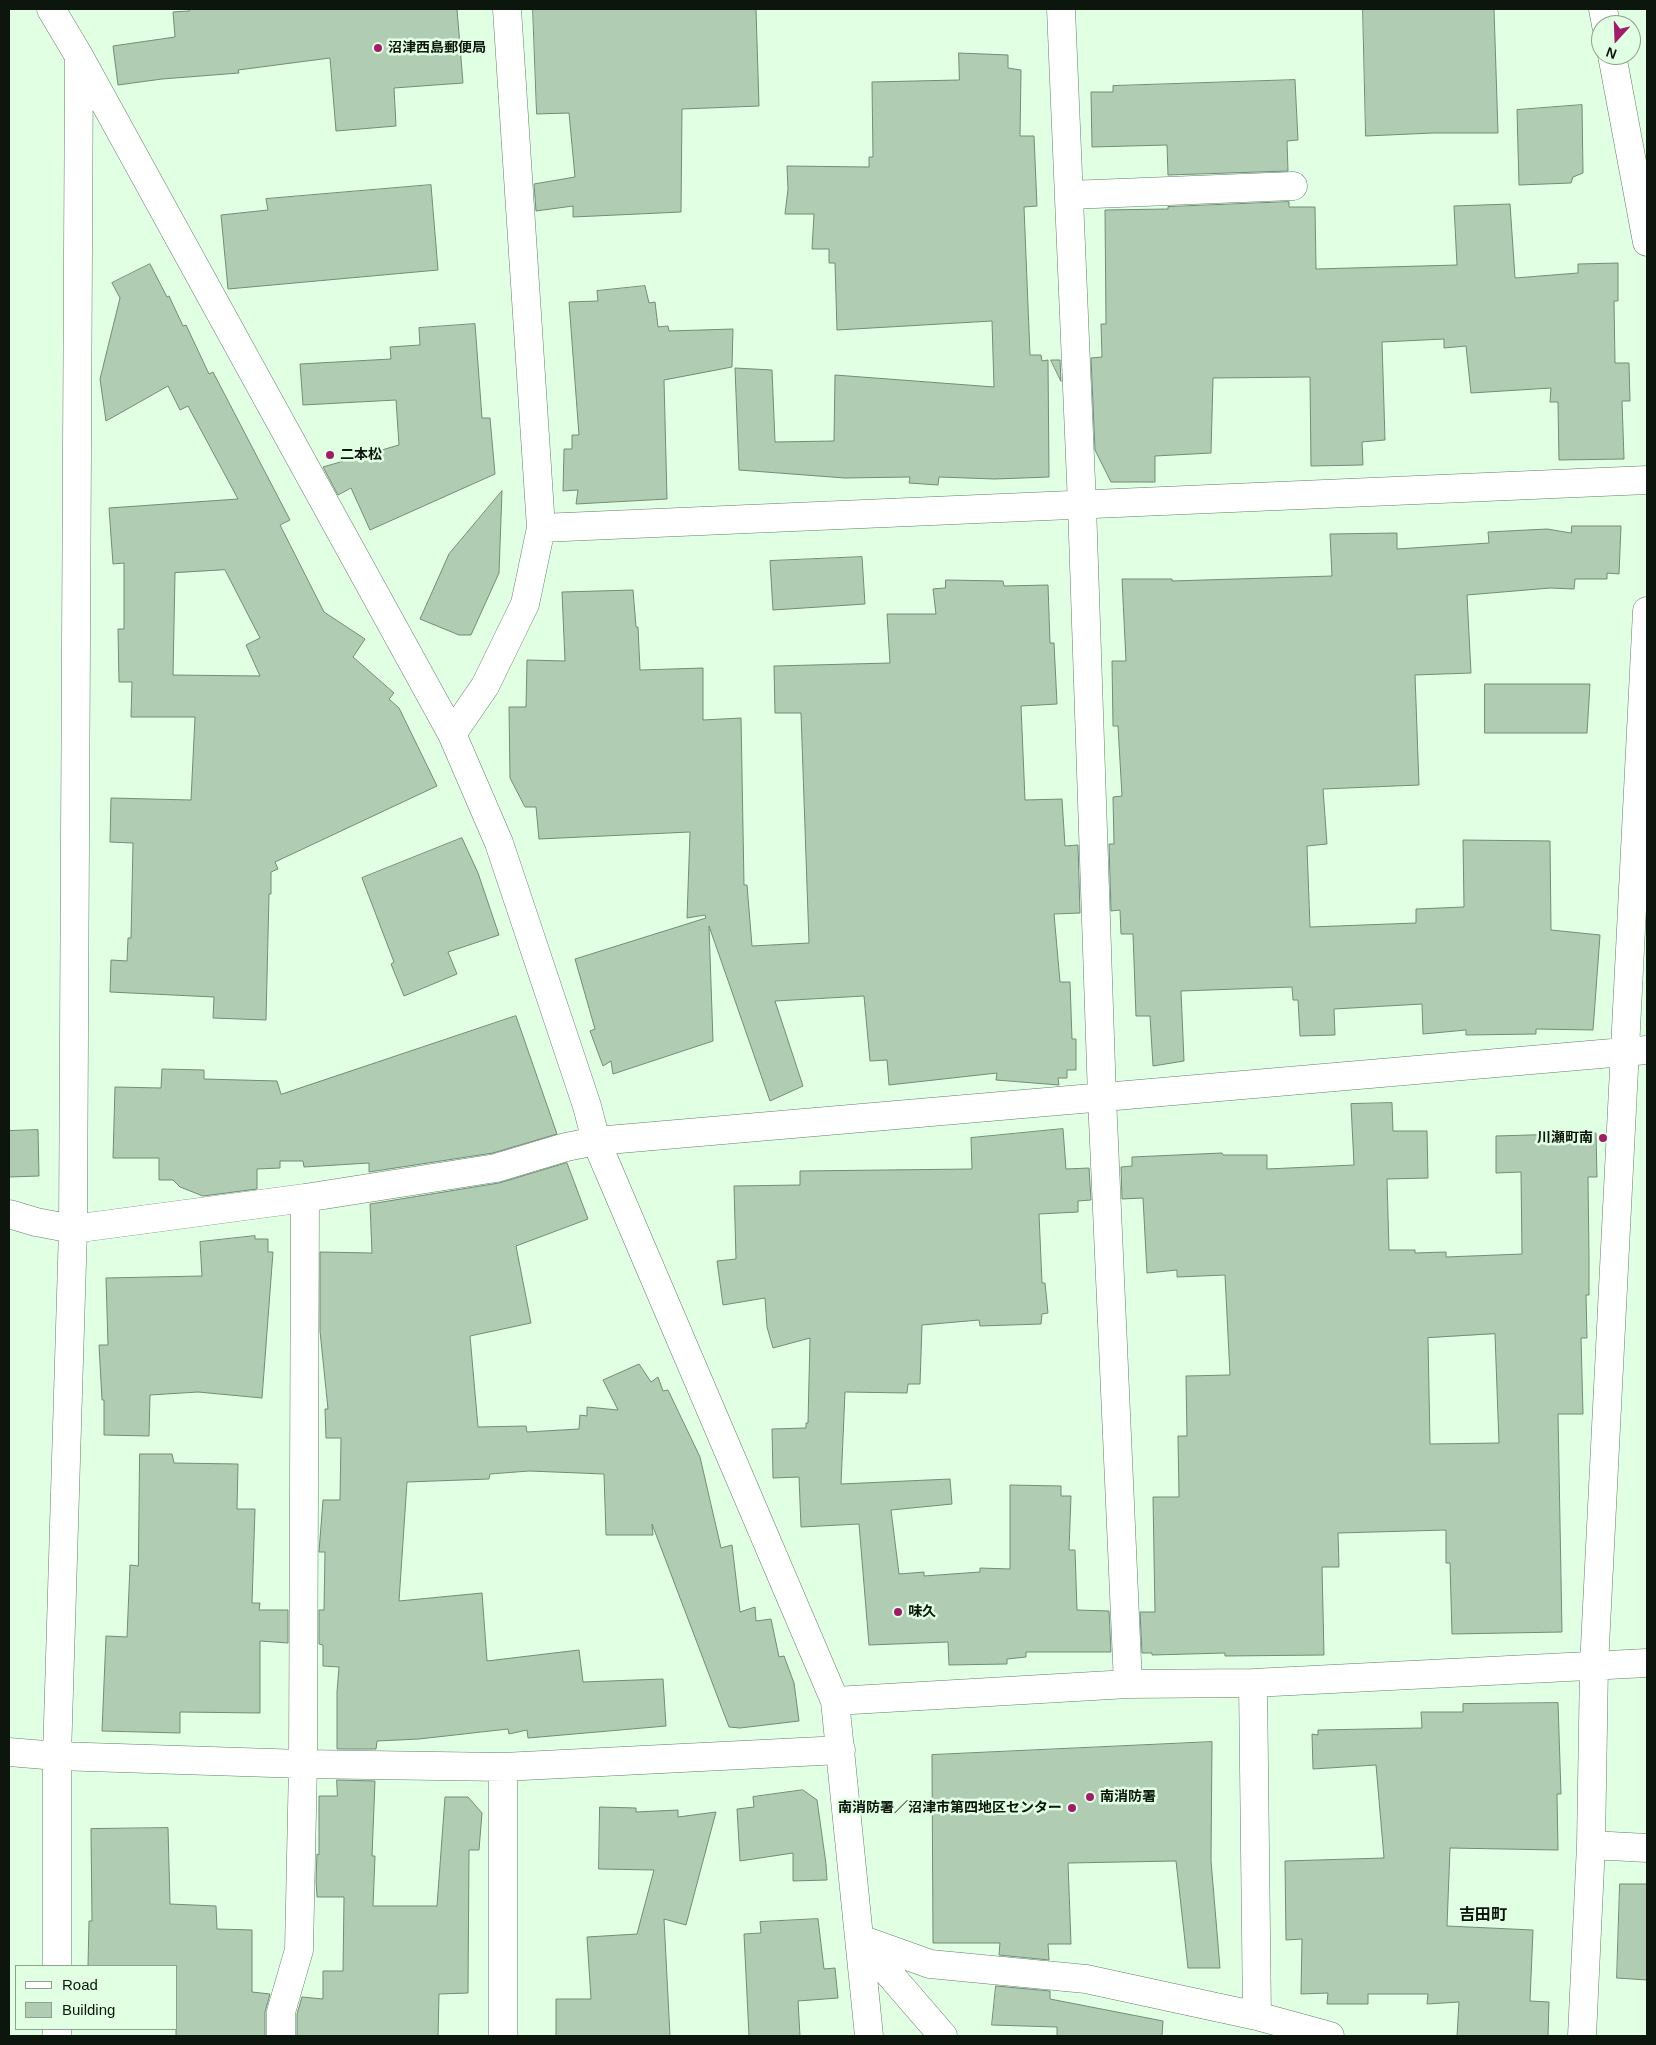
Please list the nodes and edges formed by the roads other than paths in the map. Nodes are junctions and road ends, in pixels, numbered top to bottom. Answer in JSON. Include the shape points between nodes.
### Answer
{"nodes":[{"id":1,"x":51,"y":9,"type":"edge"},
{"id":2,"x":507,"y":9,"type":"edge"},
{"id":3,"x":1061,"y":9,"type":"edge"},
{"id":4,"x":79,"y":56,"type":"junction"},
{"id":5,"x":1614,"y":65,"type":"edge"},
{"id":6,"x":1293,"y":186,"type":"dead end"},
{"id":7,"x":1069,"y":195,"type":"junction"},
{"id":8,"x":1647,"y":242,"type":"edge"},
{"id":9,"x":1647,"y":480,"type":"edge"},
{"id":10,"x":1082,"y":505,"type":"junction"},
{"id":11,"x":541,"y":528,"type":"junction"},
{"id":12,"x":1647,"y":611,"type":"edge"},
{"id":13,"x":452,"y":734,"type":"junction"},
{"id":14,"x":1636,"y":1051,"type":"edge"},
{"id":15,"x":1102,"y":1097,"type":"junction"},
{"id":16,"x":596,"y":1141,"type":"junction"},
{"id":17,"x":305,"y":1198,"type":"junction"},
{"id":18,"x":9,"y":1214,"type":"edge"},
{"id":19,"x":73,"y":1229,"type":"junction"},
{"id":20,"x":1647,"y":1663,"type":"edge"},
{"id":21,"x":1594,"y":1666,"type":"junction"},
{"id":22,"x":1253,"y":1683,"type":"junction"},
{"id":23,"x":1128,"y":1684,"type":"junction"},
{"id":24,"x":835,"y":1701,"type":"junction"},
{"id":25,"x":841,"y":1750,"type":"junction"},
{"id":26,"x":9,"y":1752,"type":"edge"},
{"id":27,"x":57,"y":1756,"type":"junction"},
{"id":28,"x":303,"y":1764,"type":"junction"},
{"id":29,"x":504,"y":1767,"type":"junction"},
{"id":30,"x":1591,"y":1844,"type":"junction"},
{"id":31,"x":1647,"y":1848,"type":"edge"},
{"id":32,"x":860,"y":1939,"type":"junction"},
{"id":33,"x":57,"y":1965,"type":"edge"},
{"id":34,"x":1258,"y":2016,"type":"junction"},
{"id":35,"x":281,"y":2036,"type":"edge"},
{"id":36,"x":503,"y":2036,"type":"edge"},
{"id":37,"x":869,"y":2036,"type":"edge"},
{"id":38,"x":943,"y":2036,"type":"edge"},
{"id":39,"x":1330,"y":2036,"type":"edge"},
{"id":40,"x":1582,"y":2036,"type":"edge"}],
"edges":[{"from":1,"to":4,"type":"street"},
{"from":2,"to":11,"type":"street"},
{"from":3,"to":7,"type":"street"},
{"from":4,"to":13,"type":"street"},
{"from":4,"to":19,"type":"street"},
{"from":5,"to":8,"type":"street"},
{"from":6,"to":7,"type":"street"},
{"from":7,"to":10,"type":"street"},
{"from":9,"to":10,"type":"street"},
{"from":10,"to":11,"type":"street"},
{"from":10,"to":15,"type":"street"},
{"from":11,"to":13,"type":"street","via":[[525,604],[485,686]]},
{"from":12,"to":14,"type":"street"},
{"from":13,"to":16,"type":"street","via":[[498,843]]},
{"from":14,"to":15,"type":"street"},
{"from":14,"to":21,"type":"street"},
{"from":15,"to":16,"type":"street"},
{"from":15,"to":23,"type":"street"},
{"from":16,"to":17,"type":"street","via":[[496,1168]]},
{"from":16,"to":24,"type":"street"},
{"from":17,"to":19,"type":"street"},
{"from":17,"to":28,"type":"street"},
{"from":18,"to":19,"type":"street"},
{"from":19,"to":27,"type":"street"},
{"from":20,"to":21,"type":"street"},
{"from":21,"to":22,"type":"street"},
{"from":21,"to":30,"type":"street"},
{"from":22,"to":23,"type":"street"},
{"from":22,"to":34,"type":"street"},
{"from":23,"to":24,"type":"street"},
{"from":24,"to":25,"type":"street"},
{"from":25,"to":29,"type":"street"},
{"from":25,"to":32,"type":"street"},
{"from":26,"to":27,"type":"street"},
{"from":27,"to":28,"type":"street"},
{"from":27,"to":33,"type":"street"},
{"from":28,"to":29,"type":"street"},
{"from":28,"to":35,"type":"street","via":[[299,1950],[281,2012]]},
{"from":29,"to":36,"type":"street"},
{"from":30,"to":31,"type":"street"},
{"from":30,"to":40,"type":"street"},
{"from":32,"to":34,"type":"street","via":[[930,1964],[1086,1979]]},
{"from":32,"to":37,"type":"street"},
{"from":32,"to":38,"type":"street"},
{"from":34,"to":39,"type":"street"}]}
